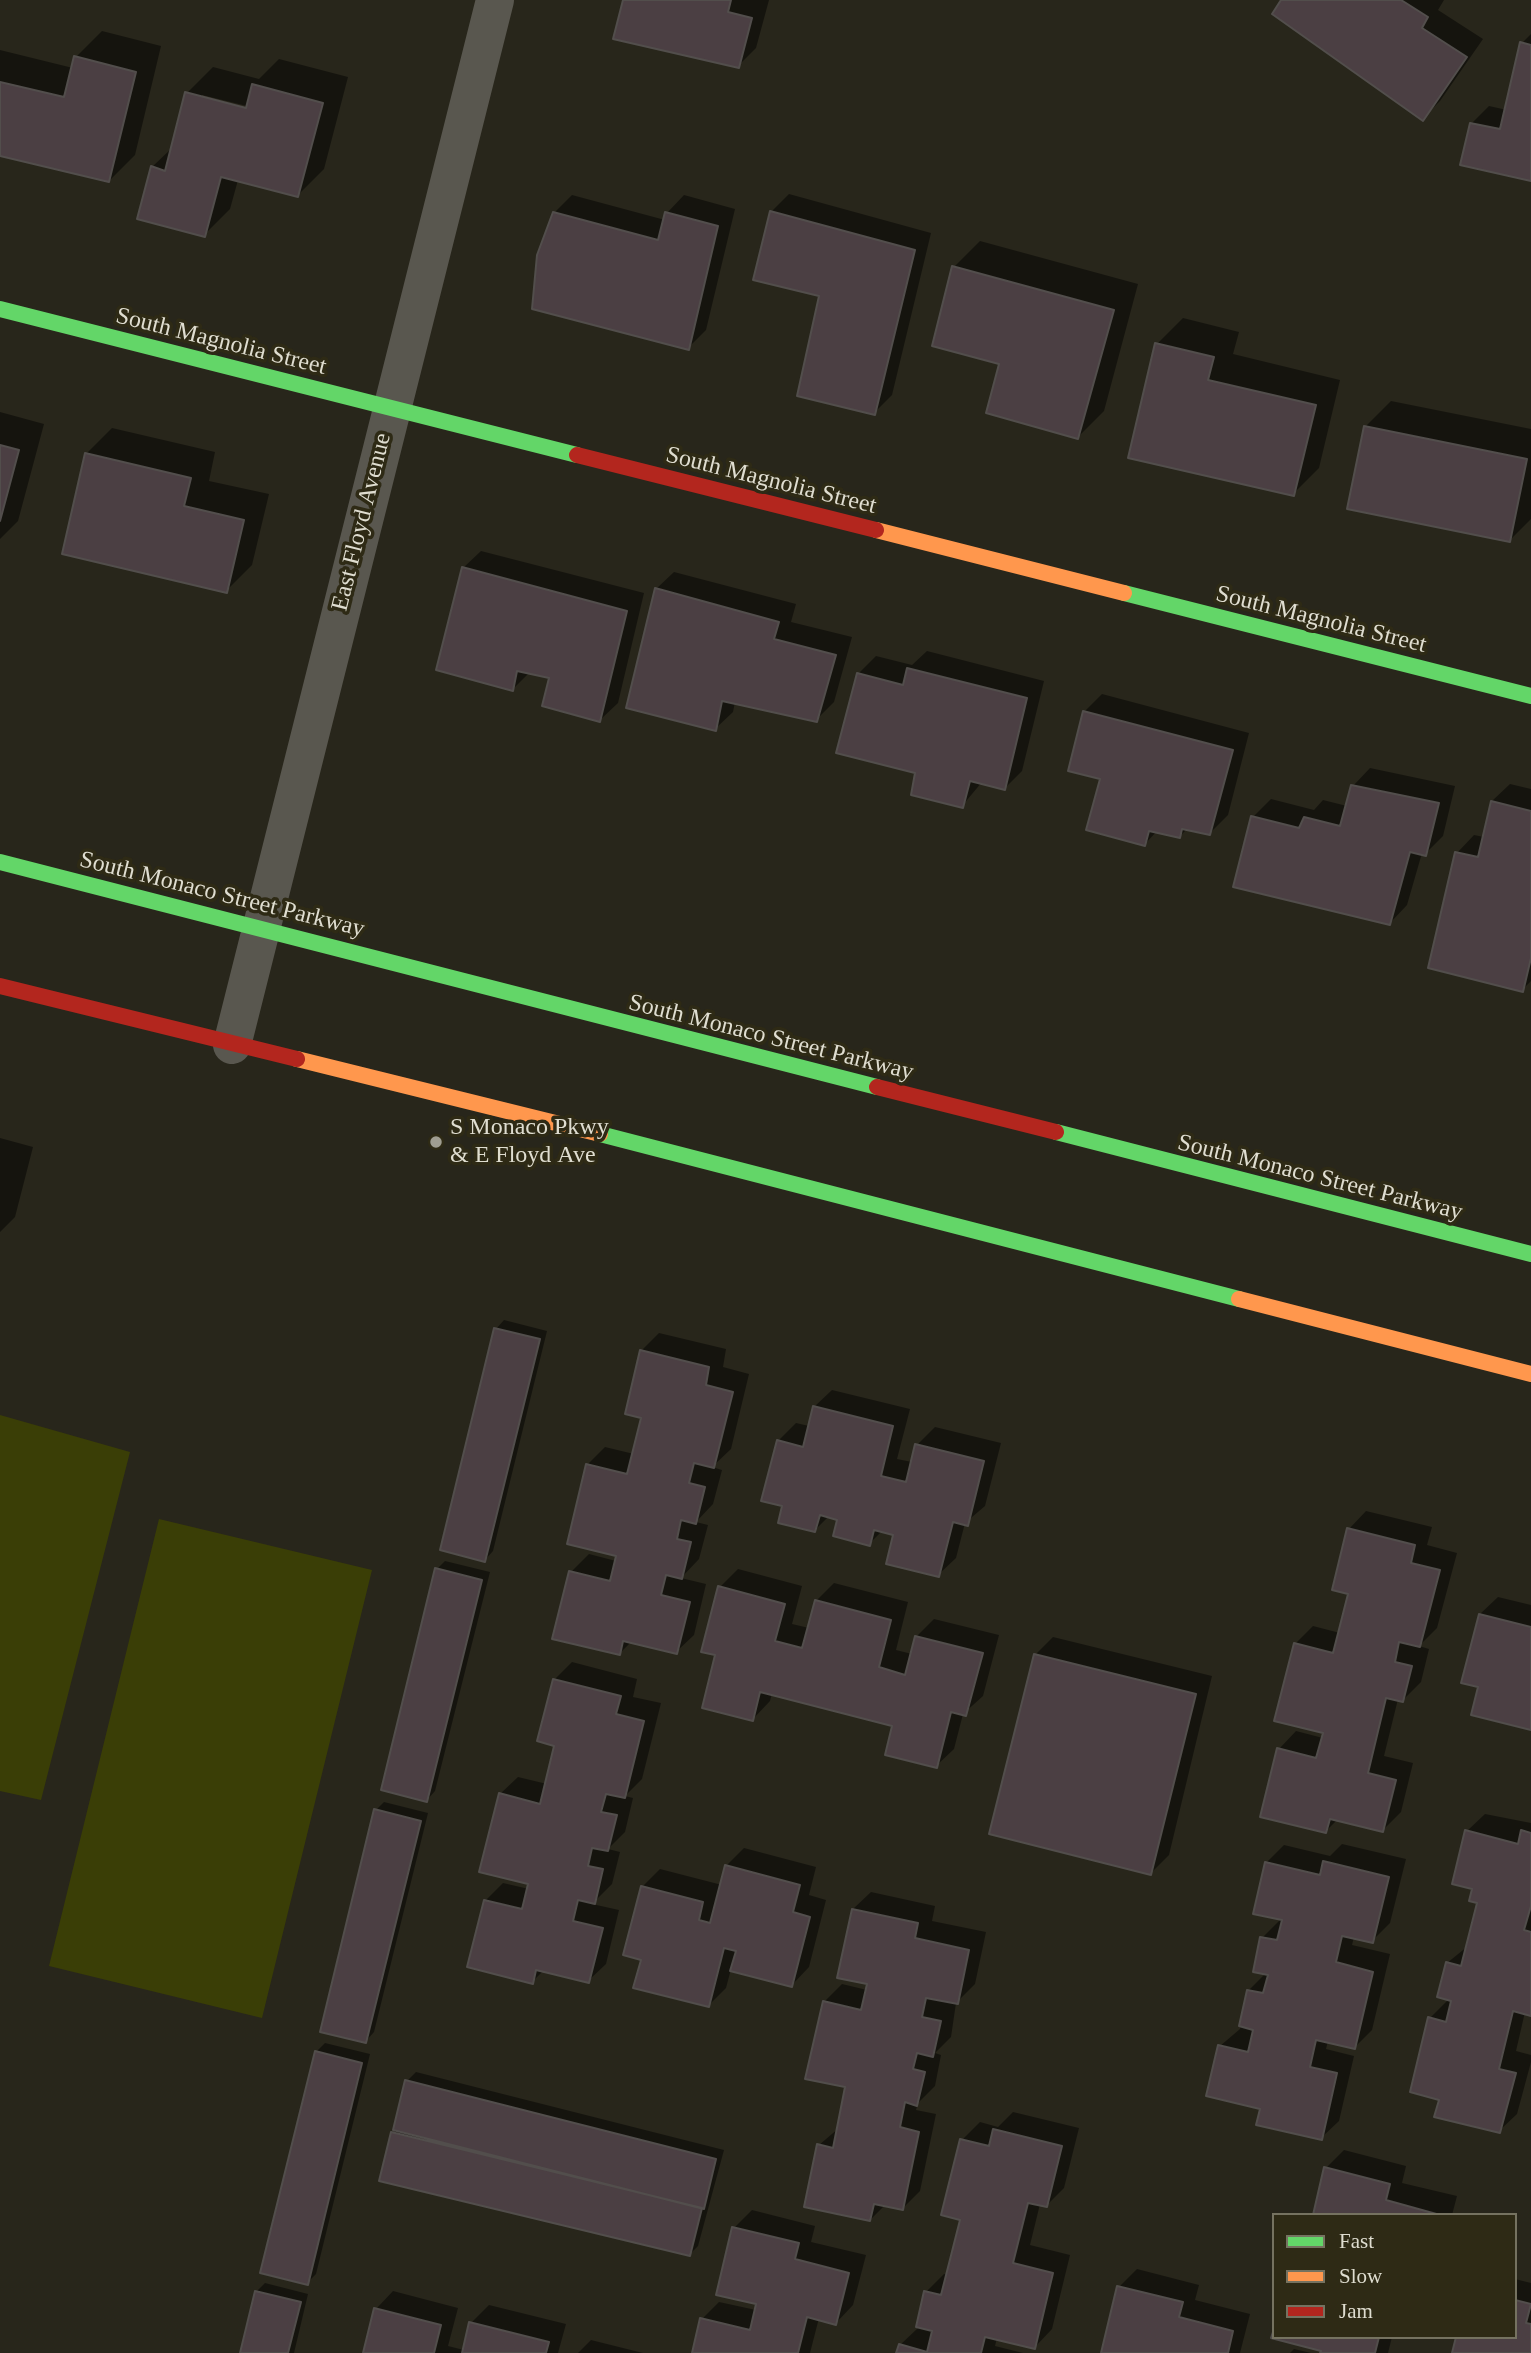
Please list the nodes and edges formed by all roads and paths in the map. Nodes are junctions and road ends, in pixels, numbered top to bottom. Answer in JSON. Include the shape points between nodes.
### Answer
{"nodes":[{"id":1,"x":495,"y":0,"type":"edge"},
{"id":2,"x":0,"y":309,"type":"edge"},
{"id":3,"x":390,"y":408,"type":"junction"},
{"id":4,"x":1531,"y":696,"type":"edge"},
{"id":5,"x":0,"y":862,"type":"edge"},
{"id":6,"x":263,"y":927,"type":"junction"},
{"id":7,"x":0,"y":986,"type":"edge"},
{"id":8,"x":232,"y":1045,"type":"junction"},
{"id":9,"x":1531,"y":1254,"type":"edge"},
{"id":10,"x":1531,"y":1374,"type":"edge"}],
"edges":[{"from":1,"to":3,"type":"street","name":"East Floyd Avenue"},
{"from":2,"to":3,"type":"main road","name":"South Magnolia Street"},
{"from":3,"to":4,"type":"main road","name":"South Magnolia Street"},
{"from":3,"to":6,"type":"street","name":"East Floyd Avenue"},
{"from":5,"to":6,"type":"main road","name":"South Monaco Street Parkway"},
{"from":6,"to":8,"type":"street","name":"East Floyd Avenue"},
{"from":6,"to":9,"type":"main road","name":"South Monaco Street Parkway","via":[[791,1067]]},
{"from":7,"to":8,"type":"main road"},
{"from":8,"to":10,"type":"main road","via":[[619,1139]]}]}
